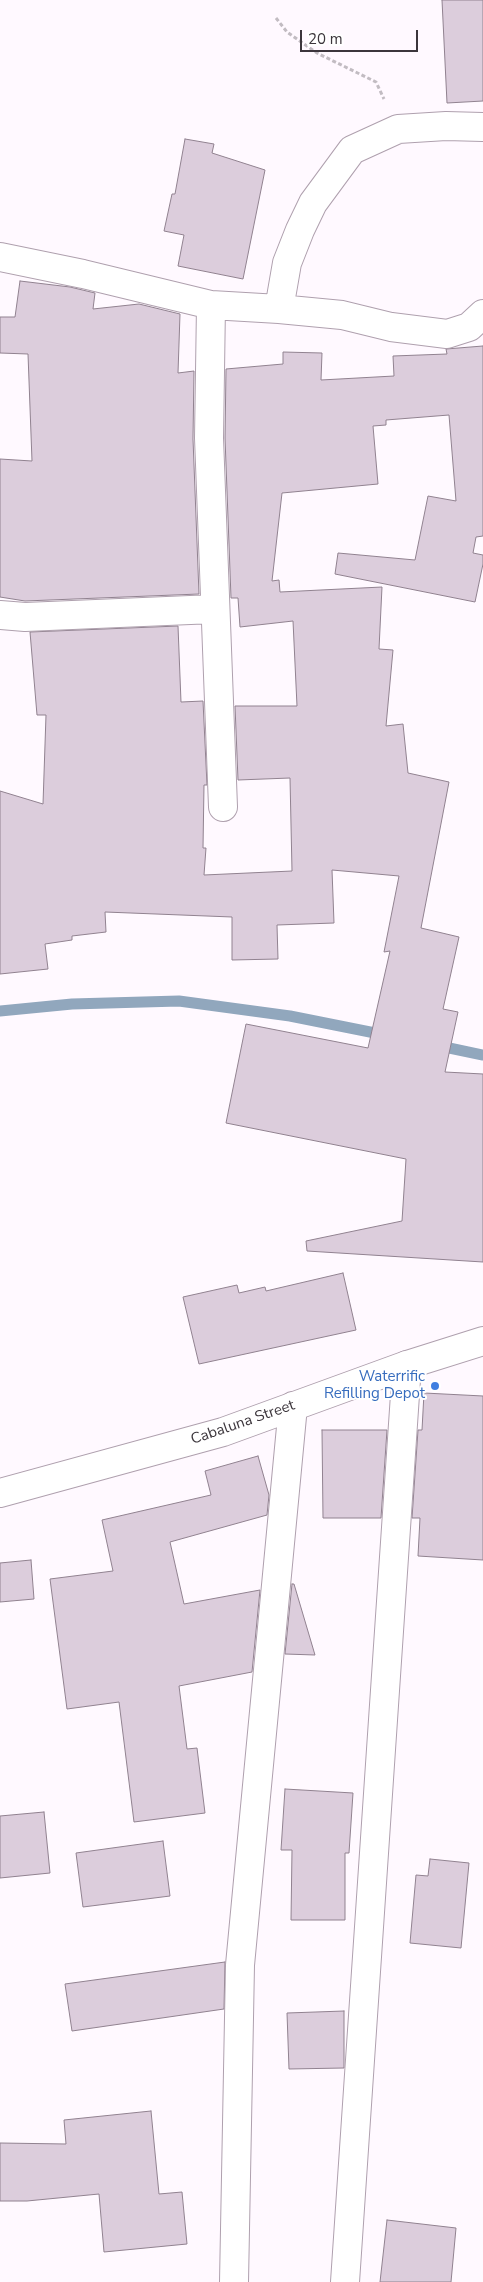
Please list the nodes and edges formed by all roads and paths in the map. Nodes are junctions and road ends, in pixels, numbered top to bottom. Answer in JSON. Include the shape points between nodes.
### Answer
{"nodes":[{"id":1,"x":276,"y":18,"type":"dead end"},
{"id":2,"x":483,"y":127,"type":"edge"},
{"id":3,"x":398,"y":129,"type":"junction"},
{"id":4,"x":0,"y":257,"type":"edge"},
{"id":5,"x":210,"y":305,"type":"junction"},
{"id":6,"x":279,"y":309,"type":"junction"},
{"id":7,"x":483,"y":314,"type":"edge"},
{"id":8,"x":214,"y":609,"type":"junction"},
{"id":9,"x":0,"y":615,"type":"edge"},
{"id":10,"x":223,"y":807,"type":"dead end"},
{"id":11,"x":483,"y":1341,"type":"edge"},
{"id":12,"x":407,"y":1365,"type":"junction"},
{"id":13,"x":292,"y":1406,"type":"junction"},
{"id":14,"x":0,"y":1493,"type":"edge"},
{"id":15,"x":234,"y":2282,"type":"edge"},
{"id":16,"x":346,"y":2282,"type":"edge"}],
"edges":[{"from":1,"to":3,"type":"path","via":[[287,32],[317,53],[376,82]]},
{"from":2,"to":3,"type":"street"},
{"from":3,"to":6,"type":"street","via":[[352,150],[313,202],[287,263]]},
{"from":4,"to":5,"type":"street"},
{"from":5,"to":6,"type":"street"},
{"from":5,"to":8,"type":"street","via":[[209,438]]},
{"from":6,"to":7,"type":"street","via":[[342,315],[390,327],[446,334],[469,327]]},
{"from":8,"to":9,"type":"street","via":[[25,617]]},
{"from":8,"to":10,"type":"street"},
{"from":11,"to":12,"type":"street","name":"Cabaluna Street"},
{"from":12,"to":13,"type":"street","name":"Cabaluna Street"},
{"from":12,"to":16,"type":"street"},
{"from":13,"to":14,"type":"street","name":"Cabaluna Street","via":[[223,1432]]},
{"from":13,"to":15,"type":"street","via":[[240,1965]]}]}
